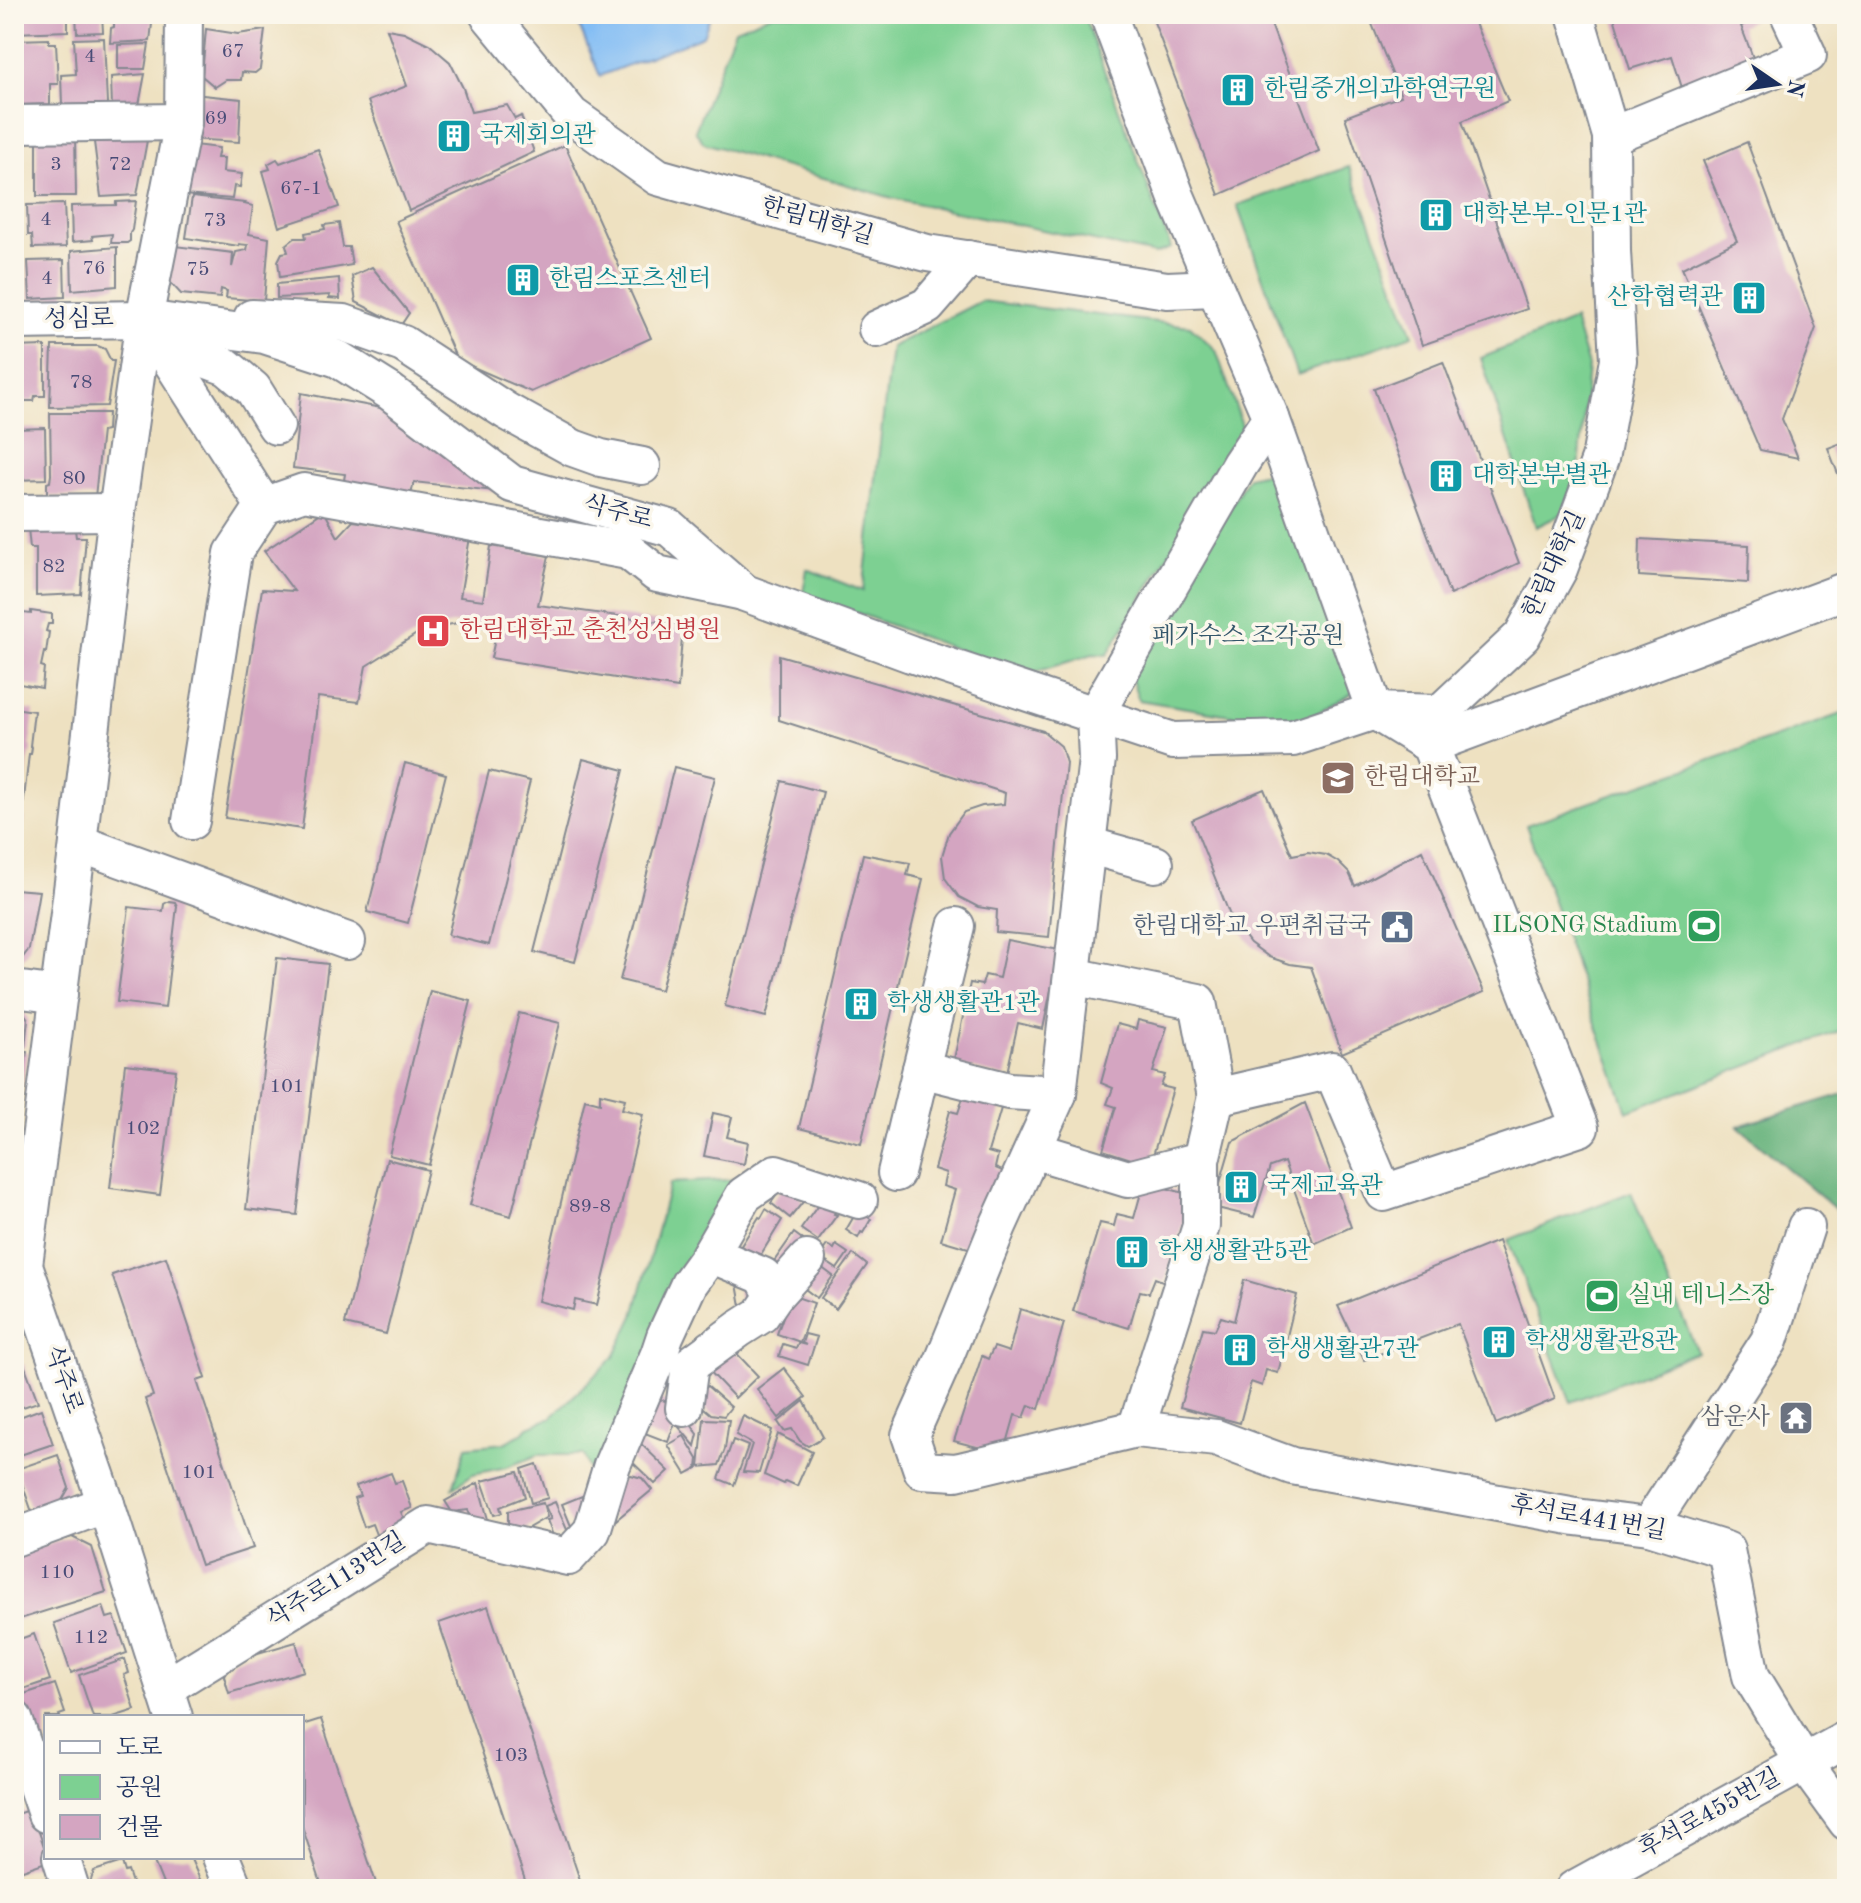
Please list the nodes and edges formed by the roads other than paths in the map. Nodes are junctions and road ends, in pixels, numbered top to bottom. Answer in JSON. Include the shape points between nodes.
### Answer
{"nodes":[{"id":1,"x":184,"y":14,"type":"edge"},
{"id":2,"x":488,"y":14,"type":"edge"},
{"id":3,"x":1108,"y":14,"type":"edge"},
{"id":4,"x":1575,"y":14,"type":"edge"},
{"id":5,"x":1789,"y":14,"type":"edge"},
{"id":6,"x":183,"y":122,"type":"junction"},
{"id":7,"x":14,"y":124,"type":"edge"},
{"id":8,"x":1611,"y":136,"type":"junction"},
{"id":9,"x":968,"y":259,"type":"junction"},
{"id":10,"x":1214,"y":288,"type":"junction"},
{"id":11,"x":14,"y":321,"type":"edge"},
{"id":12,"x":157,"y":328,"type":"junction"},
{"id":13,"x":877,"y":329,"type":"dead end"},
{"id":14,"x":1271,"y":418,"type":"junction"},
{"id":15,"x":276,"y":426,"type":"dead end"},
{"id":16,"x":642,"y":466,"type":"dead end"},
{"id":17,"x":264,"y":506,"type":"junction"},
{"id":18,"x":117,"y":512,"type":"junction"},
{"id":19,"x":14,"y":513,"type":"edge"},
{"id":20,"x":1847,"y":590,"type":"edge"},
{"id":21,"x":745,"y":593,"type":"junction"},
{"id":22,"x":1375,"y":711,"type":"junction"},
{"id":23,"x":1095,"y":715,"type":"junction"},
{"id":24,"x":1430,"y":745,"type":"junction"},
{"id":25,"x":191,"y":821,"type":"dead end"},
{"id":26,"x":78,"y":843,"type":"junction"},
{"id":27,"x":1087,"y":845,"type":"junction"},
{"id":28,"x":1155,"y":864,"type":"dead end"},
{"id":29,"x":956,"y":926,"type":"dead end"},
{"id":30,"x":347,"y":941,"type":"dead end"},
{"id":31,"x":1072,"y":976,"type":"junction"},
{"id":32,"x":14,"y":989,"type":"edge"},
{"id":33,"x":59,"y":995,"type":"junction"},
{"id":34,"x":921,"y":1069,"type":"junction"},
{"id":35,"x":1058,"y":1094,"type":"junction"},
{"id":36,"x":1216,"y":1097,"type":"junction"},
{"id":37,"x":1033,"y":1150,"type":"junction"},
{"id":38,"x":1201,"y":1160,"type":"junction"},
{"id":39,"x":896,"y":1173,"type":"dead end"},
{"id":40,"x":859,"y":1200,"type":"dead end"},
{"id":41,"x":1806,"y":1227,"type":"dead end"},
{"id":42,"x":710,"y":1254,"type":"junction"},
{"id":43,"x":807,"y":1259,"type":"dead end"},
{"id":44,"x":19,"y":1265,"type":"edge"},
{"id":45,"x":774,"y":1296,"type":"junction"},
{"id":46,"x":676,"y":1357,"type":"junction"},
{"id":47,"x":684,"y":1408,"type":"dead end"},
{"id":48,"x":1136,"y":1429,"type":"junction"},
{"id":49,"x":106,"y":1504,"type":"junction"},
{"id":50,"x":1649,"y":1526,"type":"junction"},
{"id":51,"x":14,"y":1538,"type":"edge"},
{"id":52,"x":169,"y":1702,"type":"edge"},
{"id":53,"x":14,"y":1719,"type":"edge"},
{"id":54,"x":1847,"y":1739,"type":"edge"},
{"id":55,"x":1804,"y":1763,"type":"junction"},
{"id":56,"x":44,"y":1808,"type":"edge"},
{"id":57,"x":1847,"y":1822,"type":"edge"},
{"id":58,"x":62,"y":1859,"type":"edge"},
{"id":59,"x":222,"y":1859,"type":"edge"},
{"id":60,"x":71,"y":1889,"type":"edge"},
{"id":61,"x":234,"y":1889,"type":"edge"},
{"id":62,"x":1574,"y":1889,"type":"edge"}],
"edges":[{"from":1,"to":6,"type":"street","name":"삭주로"},
{"from":2,"to":9,"type":"street","name":"한림대학길","via":[[571,115],[658,177],[927,253]]},
{"from":3,"to":10,"type":"street"},
{"from":4,"to":8,"type":"street","name":"한림대학길"},
{"from":5,"to":8,"type":"street","via":[[1808,55]]},
{"from":6,"to":7,"type":"street"},
{"from":6,"to":12,"type":"street","name":"삭주로"},
{"from":8,"to":22,"type":"street","name":"한림대학길","via":[[1618,360],[1600,459],[1559,569],[1522,636],[1440,713]]},
{"from":9,"to":10,"type":"street","name":"한림대학길","via":[[1167,290]]},
{"from":9,"to":13,"type":"street","via":[[927,306]]},
{"from":10,"to":14,"type":"street"},
{"from":11,"to":12,"type":"street","name":"성심로"},
{"from":12,"to":15,"type":"street","via":[[227,367],[253,389]]},
{"from":12,"to":16,"type":"street","via":[[232,316],[344,323],[403,344],[573,448]]},
{"from":12,"to":17,"type":"street"},
{"from":12,"to":18,"type":"street","name":"삭주로"},
{"from":12,"to":21,"type":"street","name":"삭주로","via":[[264,335],[338,359],[512,484],[670,528]]},
{"from":14,"to":22,"type":"street"},
{"from":14,"to":23,"type":"street"},
{"from":17,"to":21,"type":"street","via":[[304,492],[628,551],[657,574]]},
{"from":17,"to":25,"type":"street","via":[[233,553]]},
{"from":18,"to":19,"type":"street"},
{"from":18,"to":26,"type":"street","name":"삭주로"},
{"from":20,"to":24,"type":"street"},
{"from":21,"to":23,"type":"street","name":"삭주로"},
{"from":22,"to":23,"type":"street","name":"한림대학길","via":[[1293,738],[1173,741]]},
{"from":22,"to":24,"type":"street"},
{"from":23,"to":27,"type":"street","via":[[1097,759]]},
{"from":24,"to":36,"type":"street","via":[[1580,1128],[1384,1193],[1332,1070]]},
{"from":26,"to":30,"type":"street"},
{"from":26,"to":33,"type":"street","name":"삭주로"},
{"from":27,"to":28,"type":"street"},
{"from":27,"to":31,"type":"street"},
{"from":29,"to":34,"type":"street"},
{"from":31,"to":35,"type":"street"},
{"from":31,"to":36,"type":"street","via":[[1198,1002]]},
{"from":32,"to":33,"type":"street"},
{"from":33,"to":44,"type":"street","name":"삭주로"},
{"from":34,"to":35,"type":"street","via":[[1009,1091]]},
{"from":34,"to":39,"type":"street"},
{"from":35,"to":37,"type":"street"},
{"from":36,"to":38,"type":"street"},
{"from":37,"to":38,"type":"street","via":[[1128,1179]]},
{"from":37,"to":48,"type":"street","name":"후석로441번길","via":[[910,1435],[922,1470],[956,1472]]},
{"from":38,"to":48,"type":"street","via":[[1201,1226]]},
{"from":40,"to":42,"type":"street","via":[[776,1173],[744,1195]]},
{"from":41,"to":50,"type":"street","via":[[1769,1341]]},
{"from":42,"to":45,"type":"street","via":[[763,1276]]},
{"from":42,"to":46,"type":"street","via":[[665,1336]]},
{"from":43,"to":45,"type":"street"},
{"from":44,"to":49,"type":"street","name":"삭주로"},
{"from":45,"to":46,"type":"street","via":[[761,1315],[739,1329]]},
{"from":46,"to":47,"type":"street"},
{"from":46,"to":52,"type":"street","name":"삭주로113번길","via":[[612,1465],[592,1531],[568,1557],[428,1525]]},
{"from":48,"to":50,"type":"street","name":"후석로441번길","via":[[1216,1438],[1292,1466]]},
{"from":49,"to":51,"type":"street"},
{"from":49,"to":52,"type":"street","name":"삭주로"},
{"from":50,"to":55,"type":"street","name":"후석로441번길","via":[[1726,1550],[1751,1676]]},
{"from":53,"to":56,"type":"street"},
{"from":54,"to":55,"type":"street","name":"후석로455번길"},
{"from":55,"to":57,"type":"street","name":"후석로441번길"},
{"from":55,"to":62,"type":"street","name":"후석로455번길"},
{"from":58,"to":60,"type":"street"},
{"from":59,"to":61,"type":"street"}]}
